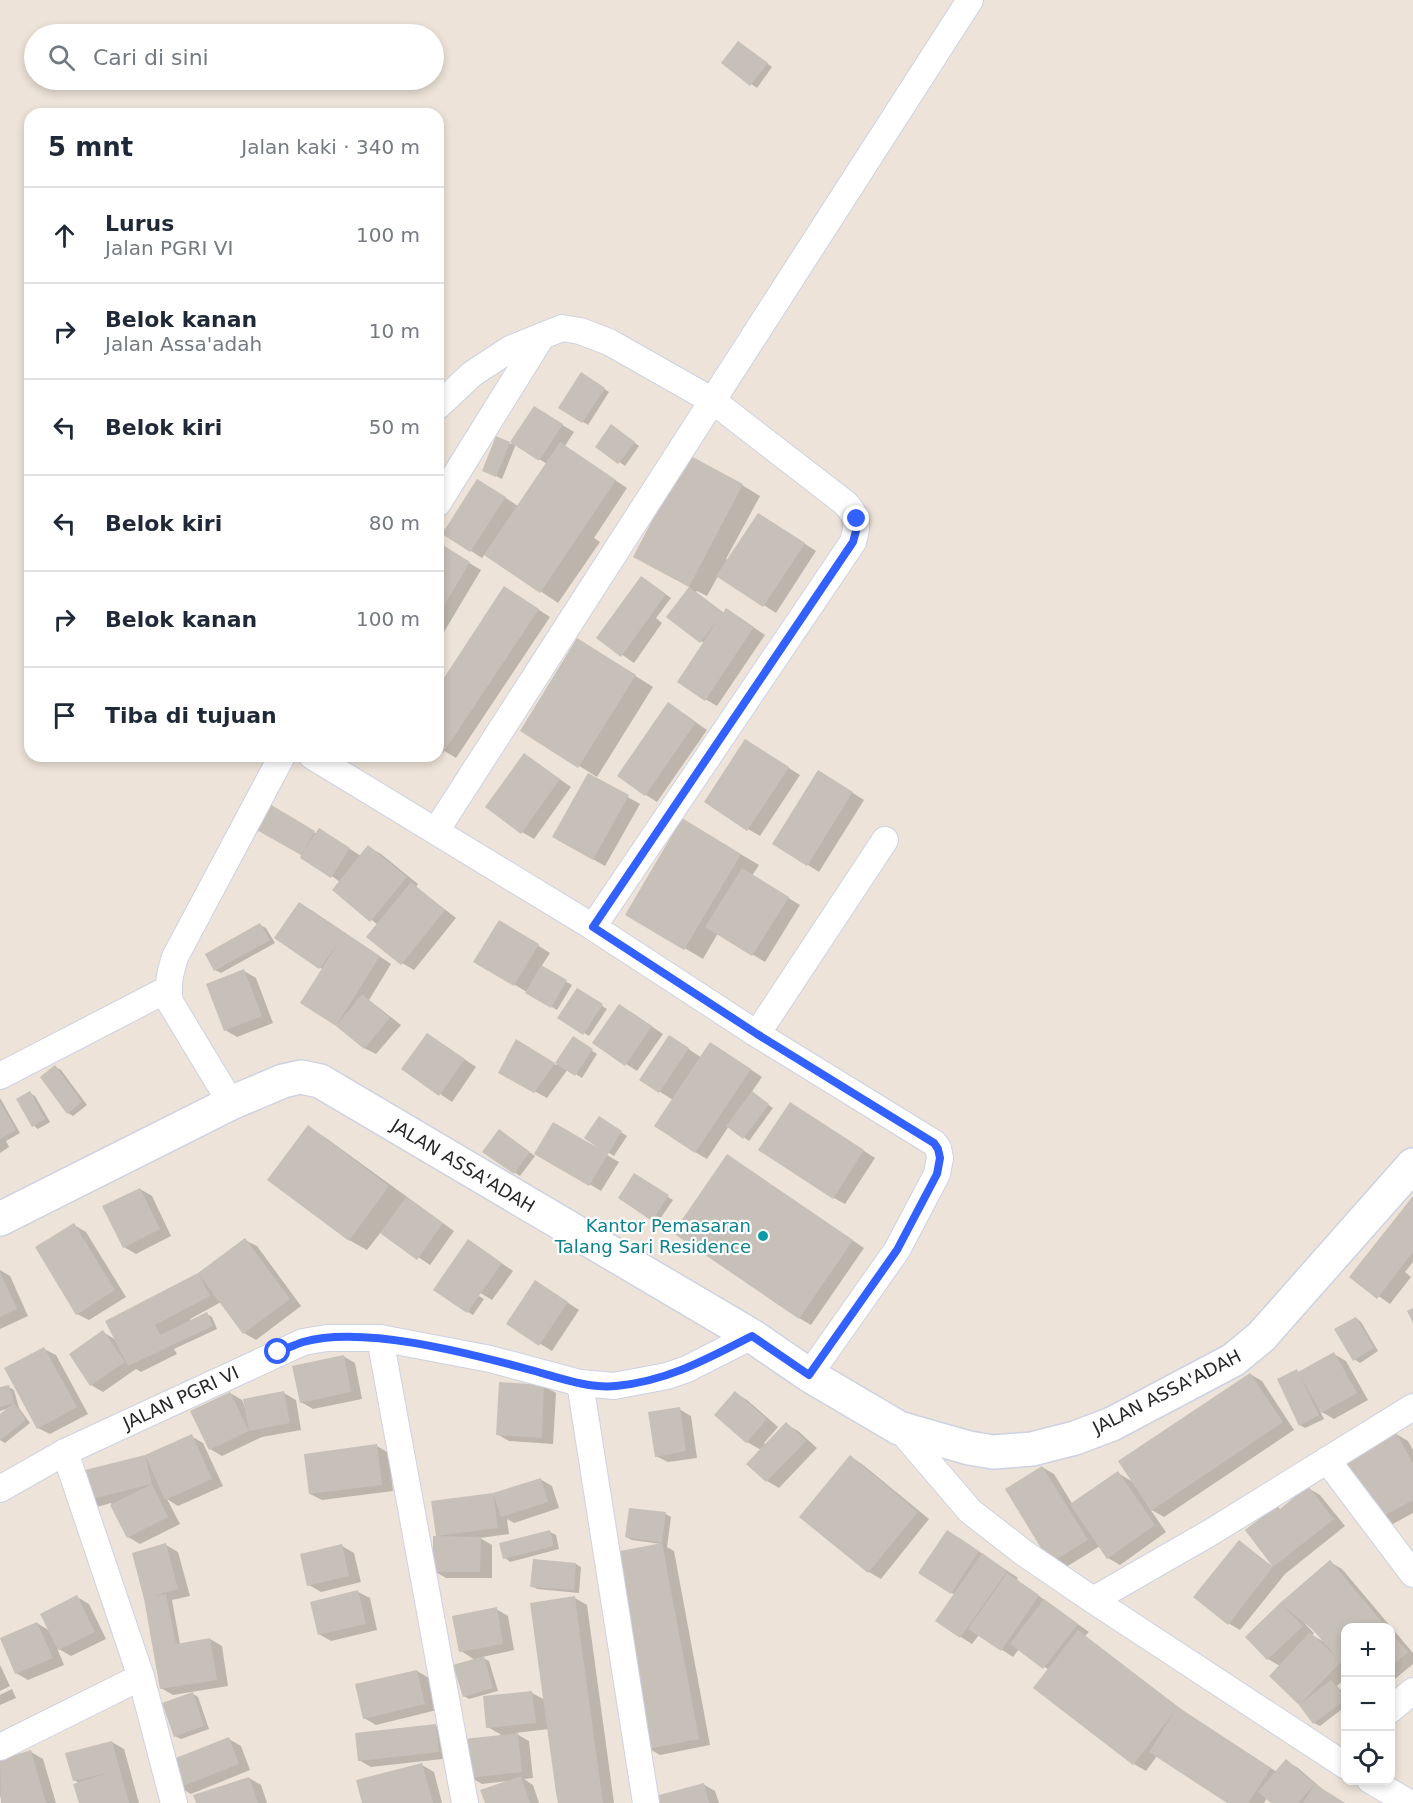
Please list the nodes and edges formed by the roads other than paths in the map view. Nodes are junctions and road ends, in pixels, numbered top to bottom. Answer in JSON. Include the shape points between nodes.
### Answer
{"nodes":[{"id":1,"x":970,"y":0,"type":"edge"},
{"id":2,"x":542,"y":336,"type":"junction"},
{"id":3,"x":444,"y":400,"type":"edge"},
{"id":4,"x":713,"y":401,"type":"junction"},
{"id":5,"x":444,"y":493,"type":"edge"},
{"id":6,"x":279,"y":762,"type":"edge"},
{"id":7,"x":322,"y":762,"type":"edge"},
{"id":8,"x":436,"y":831,"type":"junction"},
{"id":9,"x":885,"y":840,"type":"dead end"},
{"id":10,"x":593,"y":927,"type":"junction"},
{"id":11,"x":168,"y":989,"type":"junction"},
{"id":12,"x":757,"y":1034,"type":"junction"},
{"id":13,"x":0,"y":1076,"type":"edge"},
{"id":14,"x":231,"y":1103,"type":"junction"},
{"id":15,"x":1413,"y":1165,"type":"edge"},
{"id":16,"x":0,"y":1219,"type":"edge"},
{"id":17,"x":752,"y":1336,"type":"junction"},
{"id":18,"x":380,"y":1338,"type":"junction"},
{"id":19,"x":809,"y":1375,"type":"junction"},
{"id":20,"x":580,"y":1383,"type":"junction"},
{"id":21,"x":1413,"y":1407,"type":"edge"},
{"id":22,"x":899,"y":1428,"type":"junction"},
{"id":23,"x":65,"y":1452,"type":"junction"},
{"id":24,"x":1327,"y":1460,"type":"junction"},
{"id":25,"x":0,"y":1489,"type":"edge"},
{"id":26,"x":1413,"y":1574,"type":"edge"},
{"id":27,"x":1093,"y":1600,"type":"junction"},
{"id":28,"x":141,"y":1677,"type":"junction"},
{"id":29,"x":1413,"y":1691,"type":"edge"},
{"id":30,"x":1395,"y":1706,"type":"edge"},
{"id":31,"x":0,"y":1747,"type":"edge"},
{"id":32,"x":1341,"y":1758,"type":"edge"},
{"id":33,"x":1378,"y":1785,"type":"edge"},
{"id":34,"x":174,"y":1803,"type":"edge"},
{"id":35,"x":465,"y":1803,"type":"edge"},
{"id":36,"x":646,"y":1803,"type":"edge"},
{"id":37,"x":1409,"y":1803,"type":"edge"}],
"edges":[{"from":1,"to":4,"type":"street"},
{"from":2,"to":3,"type":"street","via":[[510,349],[472,374]]},
{"from":2,"to":4,"type":"street","via":[[562,328],[580,330],[609,342]]},
{"from":2,"to":5,"type":"street"},
{"from":4,"to":8,"type":"street"},
{"from":4,"to":10,"type":"street","via":[[845,503],[857,519],[856,531],[853,542]]},
{"from":6,"to":11,"type":"street","via":[[175,957]]},
{"from":7,"to":8,"type":"street"},
{"from":8,"to":10,"type":"street"},
{"from":9,"to":12,"type":"street"},
{"from":10,"to":12,"type":"street"},
{"from":11,"to":13,"type":"street"},
{"from":11,"to":14,"type":"street","via":[[170,1002]]},
{"from":12,"to":19,"type":"street","via":[[934,1143],[940,1158],[937,1174],[897,1250]]},
{"from":14,"to":16,"type":"street","name":"JALAN ASSA'ADAH"},
{"from":14,"to":17,"type":"street","name":"JALAN ASSA'ADAH","via":[[283,1081],[301,1077],[320,1081]]},
{"from":15,"to":22,"type":"street","name":"JALAN ASSA'ADAH","via":[[1250,1348],[1112,1424],[1032,1449],[993,1452]]},
{"from":17,"to":19,"type":"street","name":"JALAN ASSA'ADAH"},
{"from":17,"to":20,"type":"street","name":"JALAN PGRI VI","via":[[667,1376],[614,1386]]},
{"from":18,"to":20,"type":"street","name":"JALAN PGRI VI","via":[[490,1359]]},
{"from":18,"to":23,"type":"street","name":"JALAN PGRI VI","via":[[303,1342]]},
{"from":18,"to":35,"type":"street"},
{"from":19,"to":22,"type":"street","name":"JALAN ASSA'ADAH"},
{"from":20,"to":36,"type":"street"},
{"from":21,"to":24,"type":"street"},
{"from":22,"to":27,"type":"street","via":[[970,1511]]},
{"from":23,"to":25,"type":"street","name":"JALAN PGRI VI"},
{"from":23,"to":28,"type":"street"},
{"from":24,"to":26,"type":"street"},
{"from":24,"to":27,"type":"street"},
{"from":27,"to":32,"type":"street"},
{"from":28,"to":31,"type":"street"},
{"from":28,"to":34,"type":"street"},
{"from":29,"to":30,"type":"street"},
{"from":33,"to":37,"type":"street"}]}
